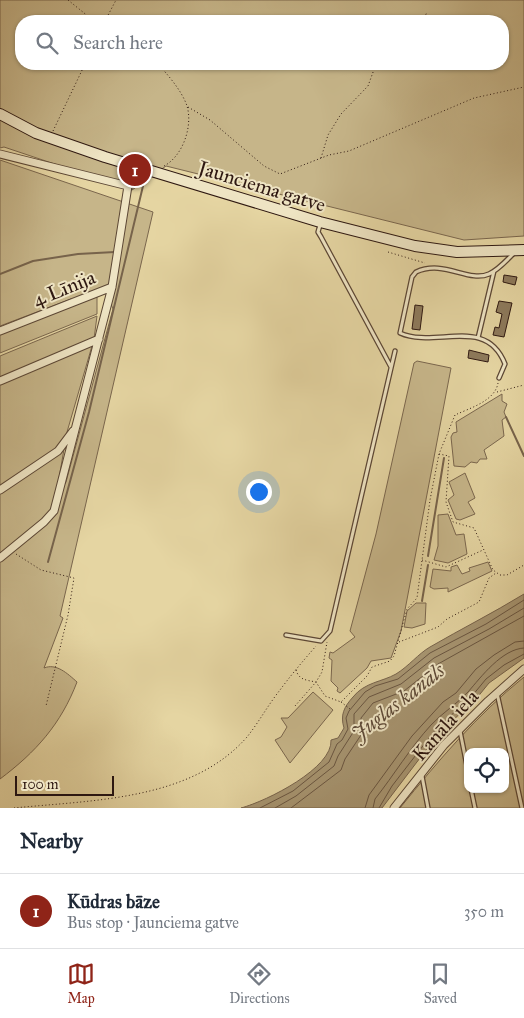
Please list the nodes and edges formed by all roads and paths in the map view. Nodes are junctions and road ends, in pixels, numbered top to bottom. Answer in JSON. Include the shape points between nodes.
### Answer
{"nodes":[{"id":1,"x":68,"y":0,"type":"edge"},
{"id":2,"x":116,"y":0,"type":"edge"},
{"id":3,"x":427,"y":12,"type":"dead end"},
{"id":4,"x":87,"y":15,"type":"edge"},
{"id":5,"x":108,"y":15,"type":"edge"},
{"id":6,"x":426,"y":15,"type":"edge"},
{"id":7,"x":82,"y":70,"type":"edge"},
{"id":8,"x":163,"y":70,"type":"edge"},
{"id":9,"x":374,"y":70,"type":"edge"},
{"id":10,"x":524,"y":87,"type":"edge"},
{"id":11,"x":188,"y":108,"type":"junction"},
{"id":12,"x":0,"y":114,"type":"edge"},
{"id":13,"x":50,"y":138,"type":"junction"},
{"id":14,"x":0,"y":154,"type":"edge"},
{"id":15,"x":320,"y":158,"type":"junction"},
{"id":16,"x":152,"y":172,"type":"junction"},
{"id":17,"x":128,"y":186,"type":"junction"},
{"id":18,"x":320,"y":222,"type":"junction"},
{"id":19,"x":321,"y":237,"type":"junction"},
{"id":20,"x":316,"y":240,"type":"dead end"},
{"id":21,"x":520,"y":250,"type":"edge"},
{"id":22,"x":388,"y":252,"type":"dead end"},
{"id":23,"x":436,"y":266,"type":"junction"},
{"id":24,"x":494,"y":271,"type":"junction"},
{"id":25,"x":112,"y":287,"type":"junction"},
{"id":26,"x":0,"y":331,"type":"edge"},
{"id":27,"x":478,"y":338,"type":"junction"},
{"id":28,"x":100,"y":339,"type":"junction"},
{"id":29,"x":395,"y":351,"type":"dead end"},
{"id":30,"x":391,"y":368,"type":"junction"},
{"id":31,"x":499,"y":378,"type":"joint"},
{"id":32,"x":0,"y":381,"type":"edge"},
{"id":33,"x":524,"y":385,"type":"edge"},
{"id":34,"x":496,"y":392,"type":"junction"},
{"id":35,"x":75,"y":429,"type":"junction"},
{"id":36,"x":439,"y":454,"type":"junction"},
{"id":37,"x":0,"y":490,"type":"edge"},
{"id":38,"x":9,"y":550,"type":"junction"},
{"id":39,"x":483,"y":550,"type":"junction"},
{"id":40,"x":0,"y":558,"type":"edge"},
{"id":41,"x":422,"y":560,"type":"junction"},
{"id":42,"x":524,"y":565,"type":"edge"},
{"id":43,"x":496,"y":573,"type":"junction"},
{"id":44,"x":286,"y":635,"type":"dead end"},
{"id":45,"x":321,"y":641,"type":"junction"},
{"id":46,"x":399,"y":642,"type":"junction"},
{"id":47,"x":326,"y":647,"type":"dead end"},
{"id":48,"x":296,"y":669,"type":"junction"},
{"id":49,"x":524,"y":669,"type":"edge"},
{"id":50,"x":316,"y":682,"type":"junction"},
{"id":51,"x":497,"y":692,"type":"junction"},
{"id":52,"x":341,"y":702,"type":"junction"},
{"id":53,"x":46,"y":706,"type":"dead end"},
{"id":54,"x":295,"y":706,"type":"dead end"},
{"id":55,"x":350,"y":710,"type":"dead end"},
{"id":56,"x":460,"y":732,"type":"junction"},
{"id":57,"x":464,"y":752,"type":"edge"},
{"id":58,"x":421,"y":776,"type":"junction"},
{"id":59,"x":473,"y":793,"type":"edge"},
{"id":60,"x":14,"y":808,"type":"edge"},
{"id":61,"x":394,"y":808,"type":"edge"},
{"id":62,"x":428,"y":808,"type":"edge"},
{"id":63,"x":475,"y":808,"type":"edge"},
{"id":64,"x":522,"y":808,"type":"edge"}],
"edges":[{"from":1,"to":4,"type":"path"},
{"from":2,"to":5,"type":"path"},
{"from":3,"to":6,"type":"path"},
{"from":7,"to":13,"type":"path"},
{"from":8,"to":11,"type":"path"},
{"from":9,"to":15,"type":"path","via":[[368,86],[328,135]]},
{"from":10,"to":15,"type":"path","via":[[474,98],[350,152]]},
{"from":11,"to":15,"type":"path","via":[[210,120],[264,166],[280,174]]},
{"from":11,"to":16,"type":"path","via":[[184,144],[169,163]]},
{"from":12,"to":13,"type":"main road","name":"Jaunciema gatve"},
{"from":13,"to":16,"type":"main road","name":"Jaunciema gatve"},
{"from":14,"to":17,"type":"street"},
{"from":16,"to":17,"type":"street"},
{"from":16,"to":18,"type":"main road","name":"Jaunciema gatve"},
{"from":17,"to":25,"type":"street"},
{"from":18,"to":19,"type":"lane","via":[[318,232]]},
{"from":18,"to":21,"type":"main road","name":"Jaunciema gatve","via":[[415,246],[457,252]]},
{"from":19,"to":20,"type":"lane"},
{"from":19,"to":30,"type":"lane"},
{"from":21,"to":24,"type":"lane"},
{"from":22,"to":23,"type":"path"},
{"from":23,"to":24,"type":"lane","via":[[476,276]]},
{"from":23,"to":27,"type":"lane","via":[[424,268],[412,277],[400,333],[427,339],[464,335]]},
{"from":24,"to":27,"type":"lane"},
{"from":25,"to":26,"type":"street","name":"4 Līnija"},
{"from":25,"to":28,"type":"street"},
{"from":27,"to":31,"type":"lane","via":[[500,352],[505,364]]},
{"from":28,"to":32,"type":"street"},
{"from":28,"to":35,"type":"street"},
{"from":29,"to":30,"type":"lane"},
{"from":30,"to":45,"type":"lane","via":[[330,632]]},
{"from":31,"to":34,"type":"path"},
{"from":33,"to":34,"type":"path"},
{"from":34,"to":36,"type":"path","via":[[455,415]]},
{"from":35,"to":37,"type":"street","via":[[58,451]]},
{"from":35,"to":38,"type":"street","via":[[54,511]]},
{"from":36,"to":39,"type":"path","via":[[448,456],[446,502],[453,522],[474,528]]},
{"from":36,"to":41,"type":"path"},
{"from":38,"to":40,"type":"street"},
{"from":38,"to":53,"type":"path","via":[[41,570],[74,578]]},
{"from":39,"to":41,"type":"path","via":[[446,567]]},
{"from":39,"to":43,"type":"path"},
{"from":41,"to":46,"type":"path","via":[[417,598],[407,609]]},
{"from":42,"to":43,"type":"path","via":[[507,575]]},
{"from":43,"to":46,"type":"path","via":[[489,578],[479,602],[438,626]]},
{"from":44,"to":45,"type":"lane"},
{"from":45,"to":48,"type":"path"},
{"from":46,"to":52,"type":"path","via":[[390,661],[372,667]]},
{"from":47,"to":50,"type":"path","via":[[322,672]]},
{"from":48,"to":50,"type":"path","via":[[303,680]]},
{"from":48,"to":60,"type":"path","via":[[247,736],[230,753],[197,774],[138,793]]},
{"from":49,"to":51,"type":"street","name":"Kanāla iela"},
{"from":50,"to":52,"type":"path","via":[[325,696]]},
{"from":50,"to":54,"type":"path"},
{"from":51,"to":56,"type":"street","name":"Kanāla iela"},
{"from":51,"to":64,"type":"lane"},
{"from":52,"to":55,"type":"path"},
{"from":56,"to":57,"type":"lane"},
{"from":56,"to":58,"type":"street","name":"Kanāla iela","via":[[444,745]]},
{"from":58,"to":61,"type":"street","name":"Kanāla iela"},
{"from":58,"to":62,"type":"lane"},
{"from":59,"to":63,"type":"lane"}]}
